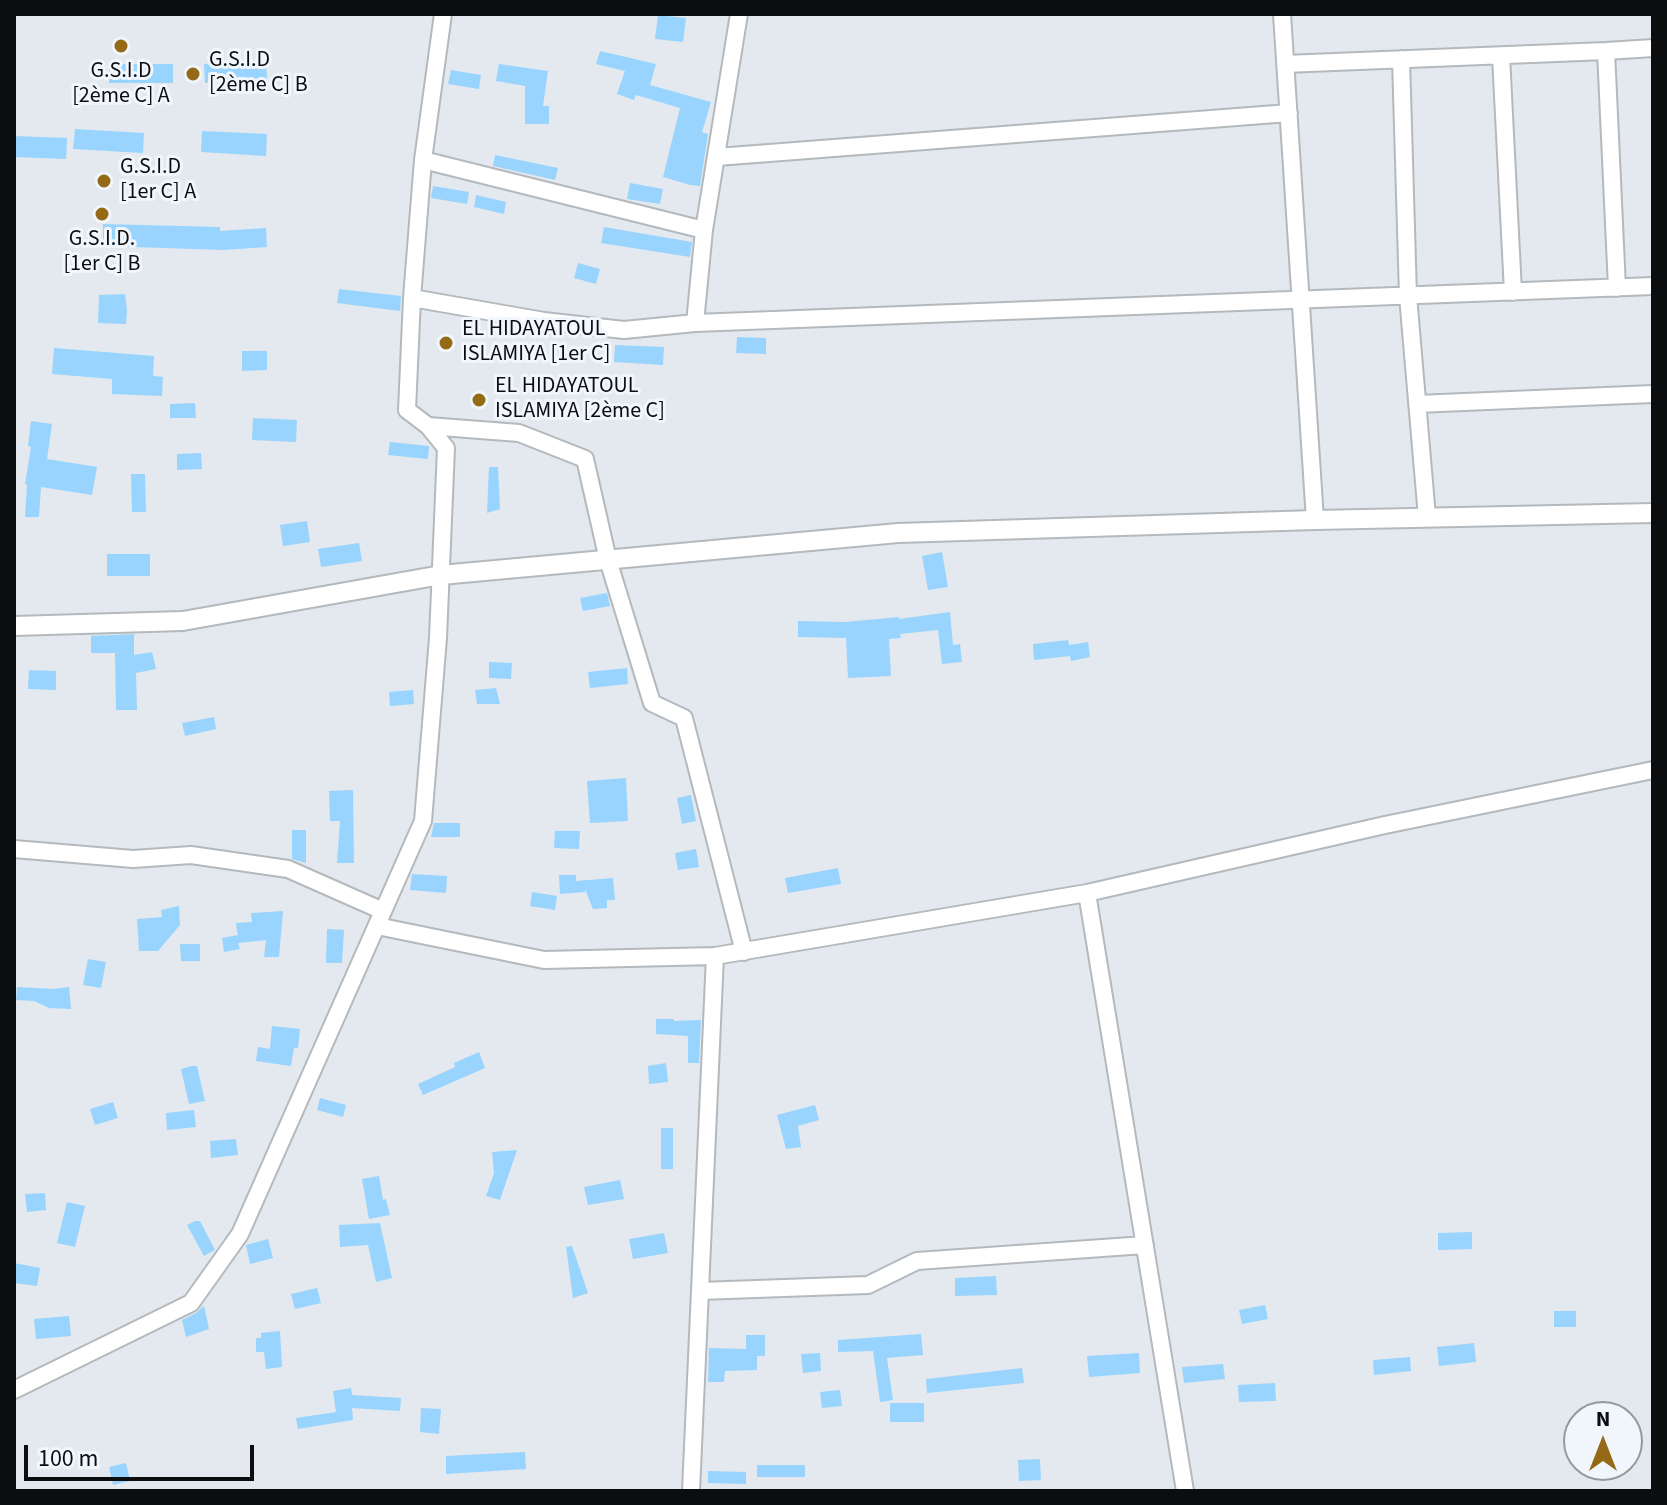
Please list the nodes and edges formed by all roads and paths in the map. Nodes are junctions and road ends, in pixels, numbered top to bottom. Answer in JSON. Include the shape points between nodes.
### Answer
{"nodes":[{"id":1,"x":443,"y":14,"type":"edge"},
{"id":2,"x":739,"y":14,"type":"edge"},
{"id":3,"x":1282,"y":14,"type":"edge"},
{"id":4,"x":1653,"y":48,"type":"edge"},
{"id":5,"x":1606,"y":51,"type":"junction"},
{"id":6,"x":1501,"y":56,"type":"junction"},
{"id":7,"x":1401,"y":59,"type":"junction"},
{"id":8,"x":1285,"y":64,"type":"junction"},
{"id":9,"x":1289,"y":113,"type":"junction"},
{"id":10,"x":717,"y":157,"type":"junction"},
{"id":11,"x":423,"y":160,"type":"junction"},
{"id":12,"x":704,"y":230,"type":"junction"},
{"id":13,"x":1653,"y":286,"type":"edge"},
{"id":14,"x":1617,"y":288,"type":"junction"},
{"id":15,"x":1513,"y":292,"type":"junction"},
{"id":16,"x":1408,"y":296,"type":"junction"},
{"id":17,"x":412,"y":298,"type":"junction"},
{"id":18,"x":1301,"y":300,"type":"junction"},
{"id":19,"x":695,"y":323,"type":"junction"},
{"id":20,"x":1653,"y":394,"type":"edge"},
{"id":21,"x":1417,"y":404,"type":"junction"},
{"id":22,"x":428,"y":426,"type":"junction"},
{"id":23,"x":1653,"y":513,"type":"edge"},
{"id":24,"x":1427,"y":517,"type":"junction"},
{"id":25,"x":1315,"y":520,"type":"junction"},
{"id":26,"x":608,"y":560,"type":"junction"},
{"id":27,"x":441,"y":575,"type":"junction"},
{"id":28,"x":14,"y":626,"type":"edge"},
{"id":29,"x":1653,"y":770,"type":"edge"},
{"id":30,"x":14,"y":849,"type":"edge"},
{"id":31,"x":1087,"y":893,"type":"junction"},
{"id":32,"x":380,"y":918,"type":"junction"},
{"id":33,"x":744,"y":952,"type":"junction"},
{"id":34,"x":715,"y":956,"type":"junction"},
{"id":35,"x":1145,"y":1245,"type":"junction"},
{"id":36,"x":700,"y":1291,"type":"junction"},
{"id":37,"x":14,"y":1390,"type":"edge"},
{"id":38,"x":691,"y":1491,"type":"edge"},
{"id":39,"x":1185,"y":1491,"type":"edge"}],
"edges":[{"from":1,"to":11,"type":"street"},
{"from":2,"to":10,"type":"street"},
{"from":3,"to":8,"type":"street"},
{"from":4,"to":5,"type":"street"},
{"from":5,"to":6,"type":"street"},
{"from":5,"to":14,"type":"street"},
{"from":6,"to":7,"type":"street"},
{"from":6,"to":15,"type":"street"},
{"from":7,"to":8,"type":"street"},
{"from":7,"to":16,"type":"street"},
{"from":8,"to":9,"type":"street"},
{"from":9,"to":10,"type":"street"},
{"from":9,"to":18,"type":"street"},
{"from":10,"to":12,"type":"street"},
{"from":11,"to":12,"type":"street"},
{"from":11,"to":17,"type":"street"},
{"from":12,"to":19,"type":"street"},
{"from":13,"to":14,"type":"street"},
{"from":14,"to":15,"type":"street"},
{"from":15,"to":16,"type":"street"},
{"from":16,"to":18,"type":"street"},
{"from":16,"to":21,"type":"street"},
{"from":17,"to":19,"type":"street","via":[[624,330]]},
{"from":17,"to":22,"type":"street","via":[[407,410]]},
{"from":18,"to":19,"type":"street"},
{"from":18,"to":25,"type":"street"},
{"from":20,"to":21,"type":"street"},
{"from":21,"to":24,"type":"street"},
{"from":22,"to":26,"type":"street","via":[[519,433],[585,459]]},
{"from":22,"to":27,"type":"street","via":[[446,448]]},
{"from":23,"to":24,"type":"street"},
{"from":24,"to":25,"type":"street"},
{"from":25,"to":26,"type":"street","via":[[898,533]]},
{"from":26,"to":27,"type":"street"},
{"from":26,"to":33,"type":"street","via":[[652,703],[684,718]]},
{"from":27,"to":28,"type":"street","via":[[183,621]]},
{"from":27,"to":32,"type":"street","via":[[423,821]]},
{"from":29,"to":31,"type":"street"},
{"from":30,"to":32,"type":"street","via":[[133,859],[191,855],[288,869]]},
{"from":31,"to":33,"type":"street"},
{"from":31,"to":35,"type":"street"},
{"from":32,"to":34,"type":"street","via":[[544,960]]},
{"from":32,"to":37,"type":"street","via":[[240,1234],[191,1303]]},
{"from":33,"to":34,"type":"street"},
{"from":34,"to":36,"type":"street"},
{"from":35,"to":36,"type":"street","via":[[917,1261],[868,1285]]},
{"from":35,"to":39,"type":"street"},
{"from":36,"to":38,"type":"street"}]}
